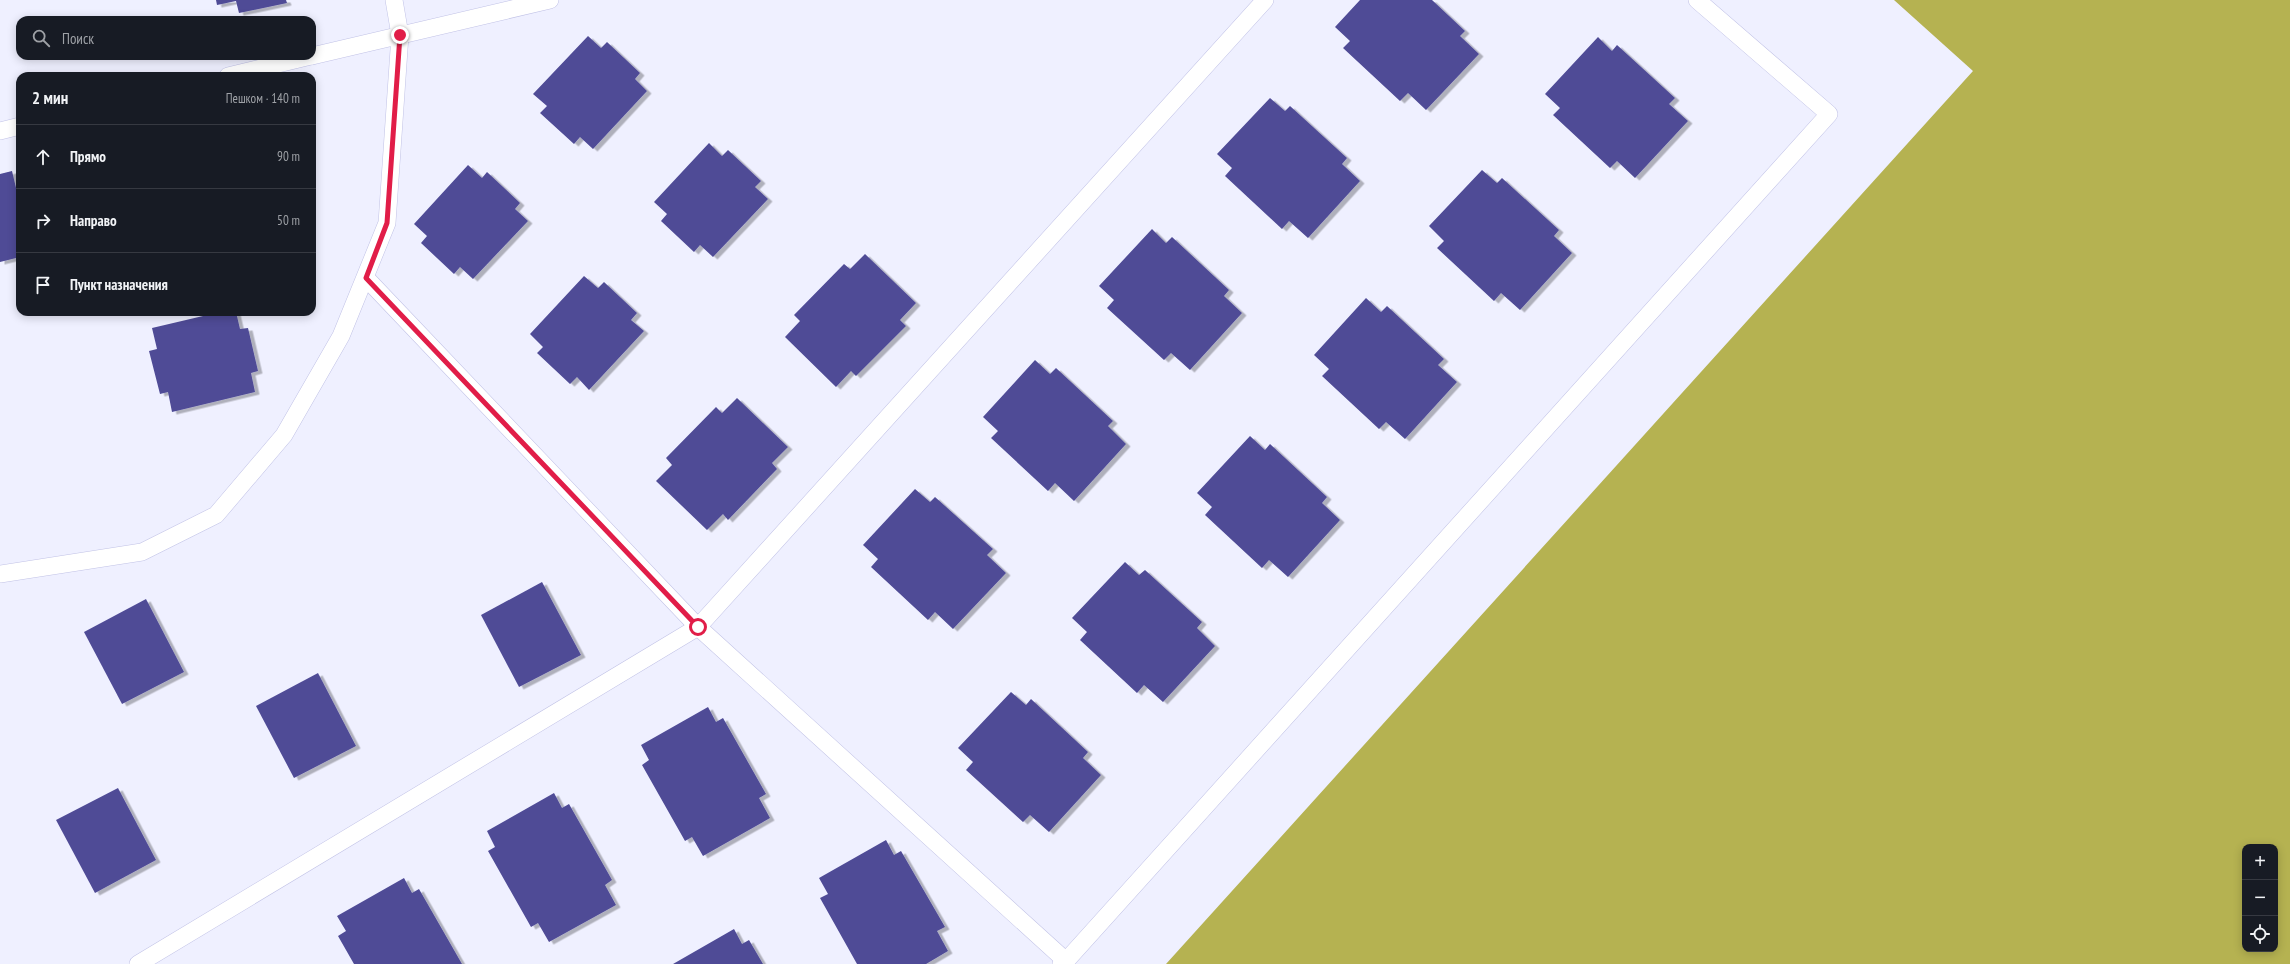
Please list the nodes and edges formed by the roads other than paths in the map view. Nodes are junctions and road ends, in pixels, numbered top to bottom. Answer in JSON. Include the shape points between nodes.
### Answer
{"nodes":[{"id":1,"x":394,"y":0,"type":"edge"},
{"id":2,"x":550,"y":0,"type":"edge"},
{"id":3,"x":1265,"y":0,"type":"edge"},
{"id":4,"x":1697,"y":0,"type":"edge"},
{"id":5,"x":400,"y":35,"type":"junction"},
{"id":6,"x":316,"y":55,"type":"edge"},
{"id":7,"x":295,"y":60,"type":"edge"},
{"id":8,"x":245,"y":72,"type":"edge"},
{"id":9,"x":16,"y":127,"type":"edge"},
{"id":10,"x":0,"y":131,"type":"edge"},
{"id":11,"x":366,"y":278,"type":"junction"},
{"id":12,"x":0,"y":574,"type":"edge"},
{"id":13,"x":698,"y":627,"type":"junction"},
{"id":14,"x":1064,"y":962,"type":"edge"},
{"id":15,"x":138,"y":964,"type":"edge"}],
"edges":[{"from":1,"to":5,"type":"lane"},
{"from":2,"to":5,"type":"lane"},
{"from":3,"to":13,"type":"lane"},
{"from":4,"to":14,"type":"lane","via":[[1829,114]]},
{"from":5,"to":6,"type":"lane"},
{"from":5,"to":11,"type":"lane","via":[[387,223]]},
{"from":7,"to":8,"type":"lane"},
{"from":9,"to":10,"type":"lane"},
{"from":11,"to":12,"type":"lane","via":[[341,336],[284,435],[216,515],[142,552]]},
{"from":11,"to":13,"type":"lane"},
{"from":13,"to":14,"type":"lane"},
{"from":13,"to":15,"type":"lane"}]}
